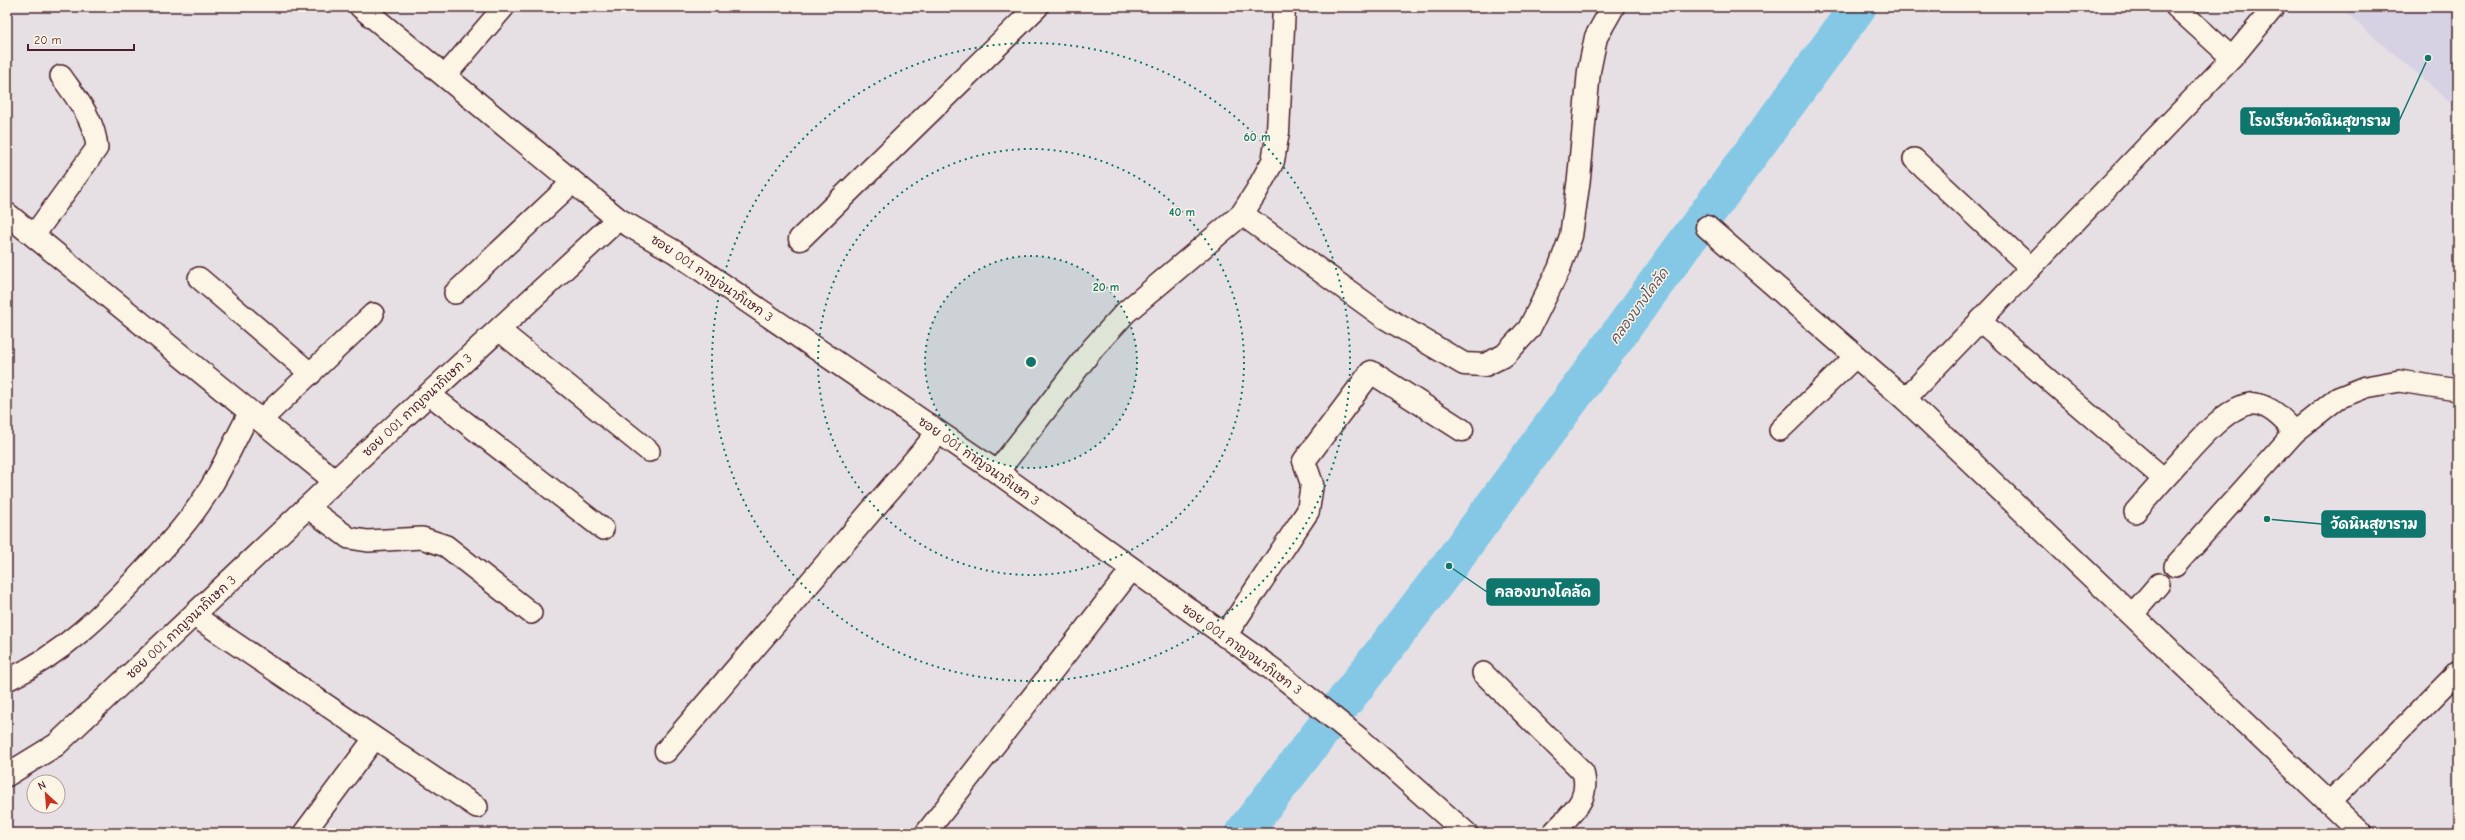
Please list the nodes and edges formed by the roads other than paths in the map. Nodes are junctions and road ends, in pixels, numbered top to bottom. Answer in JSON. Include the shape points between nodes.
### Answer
{"nodes":[{"id":1,"x":361,"y":7,"type":"edge"},
{"id":2,"x":504,"y":7,"type":"edge"},
{"id":3,"x":1036,"y":7,"type":"edge"},
{"id":4,"x":1284,"y":7,"type":"edge"},
{"id":5,"x":1613,"y":7,"type":"edge"},
{"id":6,"x":2176,"y":7,"type":"edge"},
{"id":7,"x":2274,"y":7,"type":"edge"},
{"id":8,"x":2232,"y":58,"type":"junction"},
{"id":9,"x":61,"y":76,"type":"dead end"},
{"id":10,"x":445,"y":76,"type":"junction"},
{"id":11,"x":1914,"y":159,"type":"dead end"},
{"id":12,"x":573,"y":182,"type":"junction"},
{"id":13,"x":7,"y":214,"type":"edge"},
{"id":14,"x":1242,"y":214,"type":"junction"},
{"id":15,"x":618,"y":219,"type":"junction"},
{"id":16,"x":1707,"y":227,"type":"dead end"},
{"id":17,"x":34,"y":235,"type":"junction"},
{"id":18,"x":800,"y":239,"type":"dead end"},
{"id":19,"x":2031,"y":268,"type":"junction"},
{"id":20,"x":199,"y":278,"type":"dead end"},
{"id":21,"x":455,"y":293,"type":"dead end"},
{"id":22,"x":374,"y":314,"type":"dead end"},
{"id":23,"x":1980,"y":321,"type":"junction"},
{"id":24,"x":499,"y":330,"type":"junction"},
{"id":25,"x":1856,"y":356,"type":"junction"},
{"id":26,"x":311,"y":374,"type":"junction"},
{"id":27,"x":2458,"y":390,"type":"edge"},
{"id":28,"x":429,"y":394,"type":"junction"},
{"id":29,"x":1905,"y":399,"type":"junction"},
{"id":30,"x":255,"y":416,"type":"junction"},
{"id":31,"x":1462,"y":430,"type":"dead end"},
{"id":32,"x":1780,"y":430,"type":"dead end"},
{"id":33,"x":2295,"y":432,"type":"junction"},
{"id":34,"x":938,"y":433,"type":"junction"},
{"id":35,"x":649,"y":450,"type":"dead end"},
{"id":36,"x":997,"y":472,"type":"junction"},
{"id":37,"x":2164,"y":479,"type":"junction"},
{"id":38,"x":335,"y":480,"type":"junction"},
{"id":39,"x":307,"y":507,"type":"junction"},
{"id":40,"x":2135,"y":512,"type":"dead end"},
{"id":41,"x":602,"y":529,"type":"dead end"},
{"id":42,"x":2175,"y":566,"type":"dead end"},
{"id":43,"x":1132,"y":569,"type":"junction"},
{"id":44,"x":2159,"y":584,"type":"dead end"},
{"id":45,"x":531,"y":613,"type":"dead end"},
{"id":46,"x":193,"y":615,"type":"junction"},
{"id":47,"x":2132,"y":615,"type":"junction"},
{"id":48,"x":1225,"y":636,"type":"junction"},
{"id":49,"x":2458,"y":672,"type":"edge"},
{"id":50,"x":1483,"y":673,"type":"dead end"},
{"id":51,"x":7,"y":680,"type":"edge"},
{"id":52,"x":374,"y":739,"type":"junction"},
{"id":53,"x":666,"y":751,"type":"dead end"},
{"id":54,"x":7,"y":775,"type":"edge"},
{"id":55,"x":2329,"y":803,"type":"junction"},
{"id":56,"x":477,"y":807,"type":"dead end"},
{"id":57,"x":304,"y":833,"type":"edge"},
{"id":58,"x":926,"y":833,"type":"edge"},
{"id":59,"x":1466,"y":833,"type":"edge"},
{"id":60,"x":1553,"y":833,"type":"edge"},
{"id":61,"x":2361,"y":833,"type":"edge"}],
"edges":[{"from":1,"to":10,"type":"street"},
{"from":2,"to":10,"type":"lane"},
{"from":3,"to":18,"type":"street"},
{"from":4,"to":14,"type":"street","via":[[1278,132],[1272,161]]},
{"from":5,"to":14,"type":"street","via":[[1596,37],[1589,71],[1571,236],[1559,269],[1528,329],[1505,356],[1485,365],[1464,364],[1384,317]]},
{"from":6,"to":8,"type":"lane"},
{"from":7,"to":8,"type":"lane"},
{"from":8,"to":19,"type":"lane"},
{"from":9,"to":17,"type":"lane","via":[[96,131],[97,148]]},
{"from":10,"to":12,"type":"street"},
{"from":11,"to":19,"type":"lane"},
{"from":12,"to":15,"type":"street"},
{"from":12,"to":21,"type":"lane"},
{"from":13,"to":17,"type":"street"},
{"from":14,"to":36,"type":"street","via":[[1126,312],[1093,348]]},
{"from":15,"to":24,"type":"street","name":"ซอย 001 กาญจนาภิเษก 3"},
{"from":15,"to":34,"type":"street","name":"ซอย 001 กาญจนาภิเษก 3","via":[[675,252]]},
{"from":16,"to":25,"type":"street"},
{"from":17,"to":30,"type":"street"},
{"from":19,"to":23,"type":"lane"},
{"from":20,"to":26,"type":"lane"},
{"from":22,"to":26,"type":"lane"},
{"from":23,"to":29,"type":"lane"},
{"from":23,"to":37,"type":"lane"},
{"from":24,"to":28,"type":"street","name":"ซอย 001 กาญจนาภิเษก 3"},
{"from":24,"to":35,"type":"lane"},
{"from":25,"to":29,"type":"street"},
{"from":25,"to":32,"type":"lane"},
{"from":26,"to":30,"type":"lane"},
{"from":27,"to":33,"type":"lane","via":[[2399,381],[2366,387],[2338,398]]},
{"from":28,"to":38,"type":"street","name":"ซอย 001 กาญจนาภิเษก 3"},
{"from":28,"to":41,"type":"lane"},
{"from":29,"to":47,"type":"street"},
{"from":30,"to":38,"type":"street"},
{"from":30,"to":51,"type":"lane","via":[[189,520],[152,562],[100,617],[30,670]]},
{"from":31,"to":48,"type":"street","via":[[1371,372],[1304,460],[1312,484],[1308,511]]},
{"from":33,"to":37,"type":"lane","via":[[2272,410],[2256,404],[2241,405],[2227,413]]},
{"from":33,"to":42,"type":"lane"},
{"from":34,"to":36,"type":"street","name":"ซอย 001 กาญจนาภิเษก 3"},
{"from":34,"to":53,"type":"street"},
{"from":36,"to":43,"type":"street","name":"ซอย 001 กาญจนาภิเษก 3"},
{"from":37,"to":40,"type":"lane"},
{"from":38,"to":39,"type":"street","name":"ซอย 001 กาญจนาภิเษก 3"},
{"from":39,"to":45,"type":"lane","via":[[349,538],[368,541],[422,538],[446,546]]},
{"from":39,"to":46,"type":"street","name":"ซอย 001 กาญจนาภิเษก 3"},
{"from":43,"to":48,"type":"street","name":"ซอย 001 กาญจนาภิเษก 3"},
{"from":43,"to":58,"type":"lane"},
{"from":44,"to":47,"type":"lane"},
{"from":46,"to":52,"type":"lane"},
{"from":46,"to":54,"type":"street","name":"ซอย 001 กาญจนาภิเษก 3","via":[[56,745]]},
{"from":47,"to":55,"type":"street"},
{"from":48,"to":59,"type":"street","name":"ซอย 001 กาญจนาภิเษก 3","via":[[1275,671],[1362,741]]},
{"from":49,"to":55,"type":"lane"},
{"from":50,"to":60,"type":"lane","via":[[1583,772],[1587,786],[1583,800]]},
{"from":52,"to":56,"type":"lane"},
{"from":52,"to":57,"type":"lane"},
{"from":55,"to":61,"type":"street"}]}
